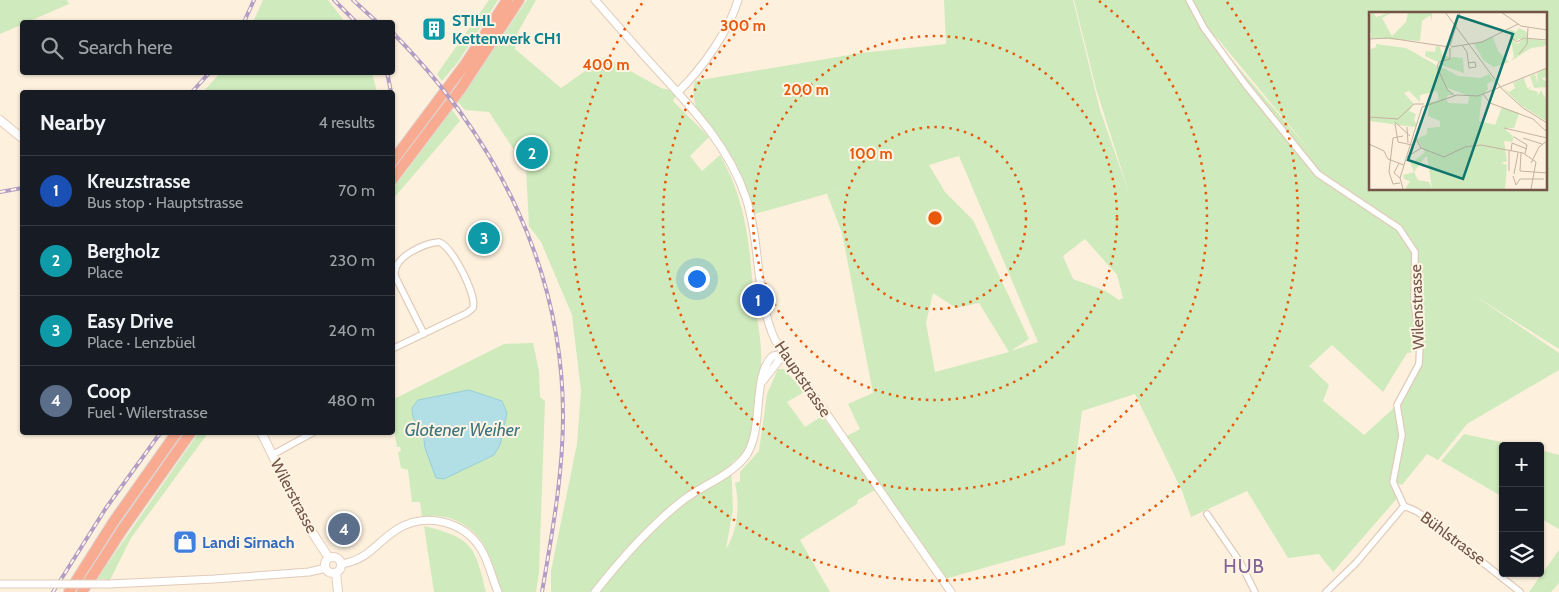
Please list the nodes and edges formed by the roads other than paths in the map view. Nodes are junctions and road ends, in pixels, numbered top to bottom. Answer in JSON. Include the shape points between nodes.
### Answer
{"nodes":[{"id":1,"x":507,"y":0,"type":"edge"},
{"id":2,"x":519,"y":0,"type":"edge"},
{"id":3,"x":595,"y":0,"type":"edge"},
{"id":4,"x":738,"y":0,"type":"edge"},
{"id":5,"x":1189,"y":0,"type":"edge"},
{"id":6,"x":678,"y":92,"type":"junction"},
{"id":7,"x":0,"y":120,"type":"edge"},
{"id":8,"x":20,"y":136,"type":"edge"},
{"id":9,"x":395,"y":158,"type":"edge"},
{"id":10,"x":395,"y":176,"type":"edge"},
{"id":11,"x":424,"y":334,"type":"junction"},
{"id":12,"x":395,"y":348,"type":"edge"},
{"id":13,"x":784,"y":354,"type":"junction"},
{"id":14,"x":175,"y":435,"type":"edge"},
{"id":15,"x":189,"y":435,"type":"edge"},
{"id":16,"x":262,"y":435,"type":"edge"},
{"id":17,"x":309,"y":435,"type":"edge"},
{"id":18,"x":272,"y":455,"type":"junction"},
{"id":19,"x":1404,"y":506,"type":"junction"},
{"id":20,"x":1207,"y":514,"type":"dead end"},
{"id":21,"x":329,"y":558,"type":"junction"},
{"id":22,"x":342,"y":564,"type":"junction"},
{"id":23,"x":326,"y":568,"type":"junction"},
{"id":24,"x":336,"y":573,"type":"junction"},
{"id":25,"x":0,"y":584,"type":"edge"},
{"id":26,"x":69,"y":592,"type":"edge"},
{"id":27,"x":82,"y":592,"type":"edge"},
{"id":28,"x":338,"y":592,"type":"edge"},
{"id":29,"x":498,"y":592,"type":"edge"},
{"id":30,"x":595,"y":592,"type":"edge"},
{"id":31,"x":952,"y":592,"type":"edge"},
{"id":32,"x":1254,"y":592,"type":"edge"},
{"id":33,"x":1326,"y":592,"type":"edge"},
{"id":34,"x":1520,"y":592,"type":"edge"}],
"edges":[{"from":1,"to":9,"type":"highway","via":[[466,63]]},
{"from":2,"to":10,"type":"highway","via":[[460,90]]},
{"from":3,"to":6,"type":"street","name":"Hauptstrasse"},
{"from":4,"to":6,"type":"street","via":[[720,39]]},
{"from":5,"to":19,"type":"street","name":"Wilenstrasse","via":[[1204,28],[1245,84],[1318,174],[1399,228],[1416,252],[1414,302],[1420,343],[1419,364],[1398,405],[1402,435],[1393,482]]},
{"from":6,"to":13,"type":"street","name":"Hauptstrasse","via":[[720,143],[740,182],[751,214],[767,317]]},
{"from":7,"to":8,"type":"main road"},
{"from":11,"to":11,"type":"street","via":[[470,312],[475,302],[450,250],[439,242],[401,259],[395,269],[396,278]]},
{"from":11,"to":12,"type":"street"},
{"from":13,"to":30,"type":"street","via":[[762,382],[755,434],[743,459],[666,514],[624,556]]},
{"from":13,"to":31,"type":"street","name":"Hauptstrasse"},
{"from":14,"to":26,"type":"highway"},
{"from":15,"to":27,"type":"highway"},
{"from":16,"to":18,"type":"main road","name":"Wilerstrasse"},
{"from":17,"to":18,"type":"street"},
{"from":18,"to":21,"type":"main road","name":"Wilerstrasse","via":[[306,523]]},
{"from":19,"to":33,"type":"street","name":"Bühlstrasse","via":[[1356,563]]},
{"from":19,"to":34,"type":"street","name":"Bühlstrasse","via":[[1416,510]]},
{"from":20,"to":32,"type":"street","via":[[1240,562]]},
{"from":21,"to":22,"type":"main road","via":[[336,557]]},
{"from":21,"to":23,"type":"main road"},
{"from":22,"to":24,"type":"main road"},
{"from":22,"to":29,"type":"street","via":[[366,556],[402,527],[420,521],[438,521],[458,527],[476,542],[486,558]]},
{"from":23,"to":24,"type":"main road","via":[[330,573]]},
{"from":23,"to":25,"type":"street","bridge":true,"via":[[233,578],[109,584]]},
{"from":24,"to":28,"type":"main road"}]}
